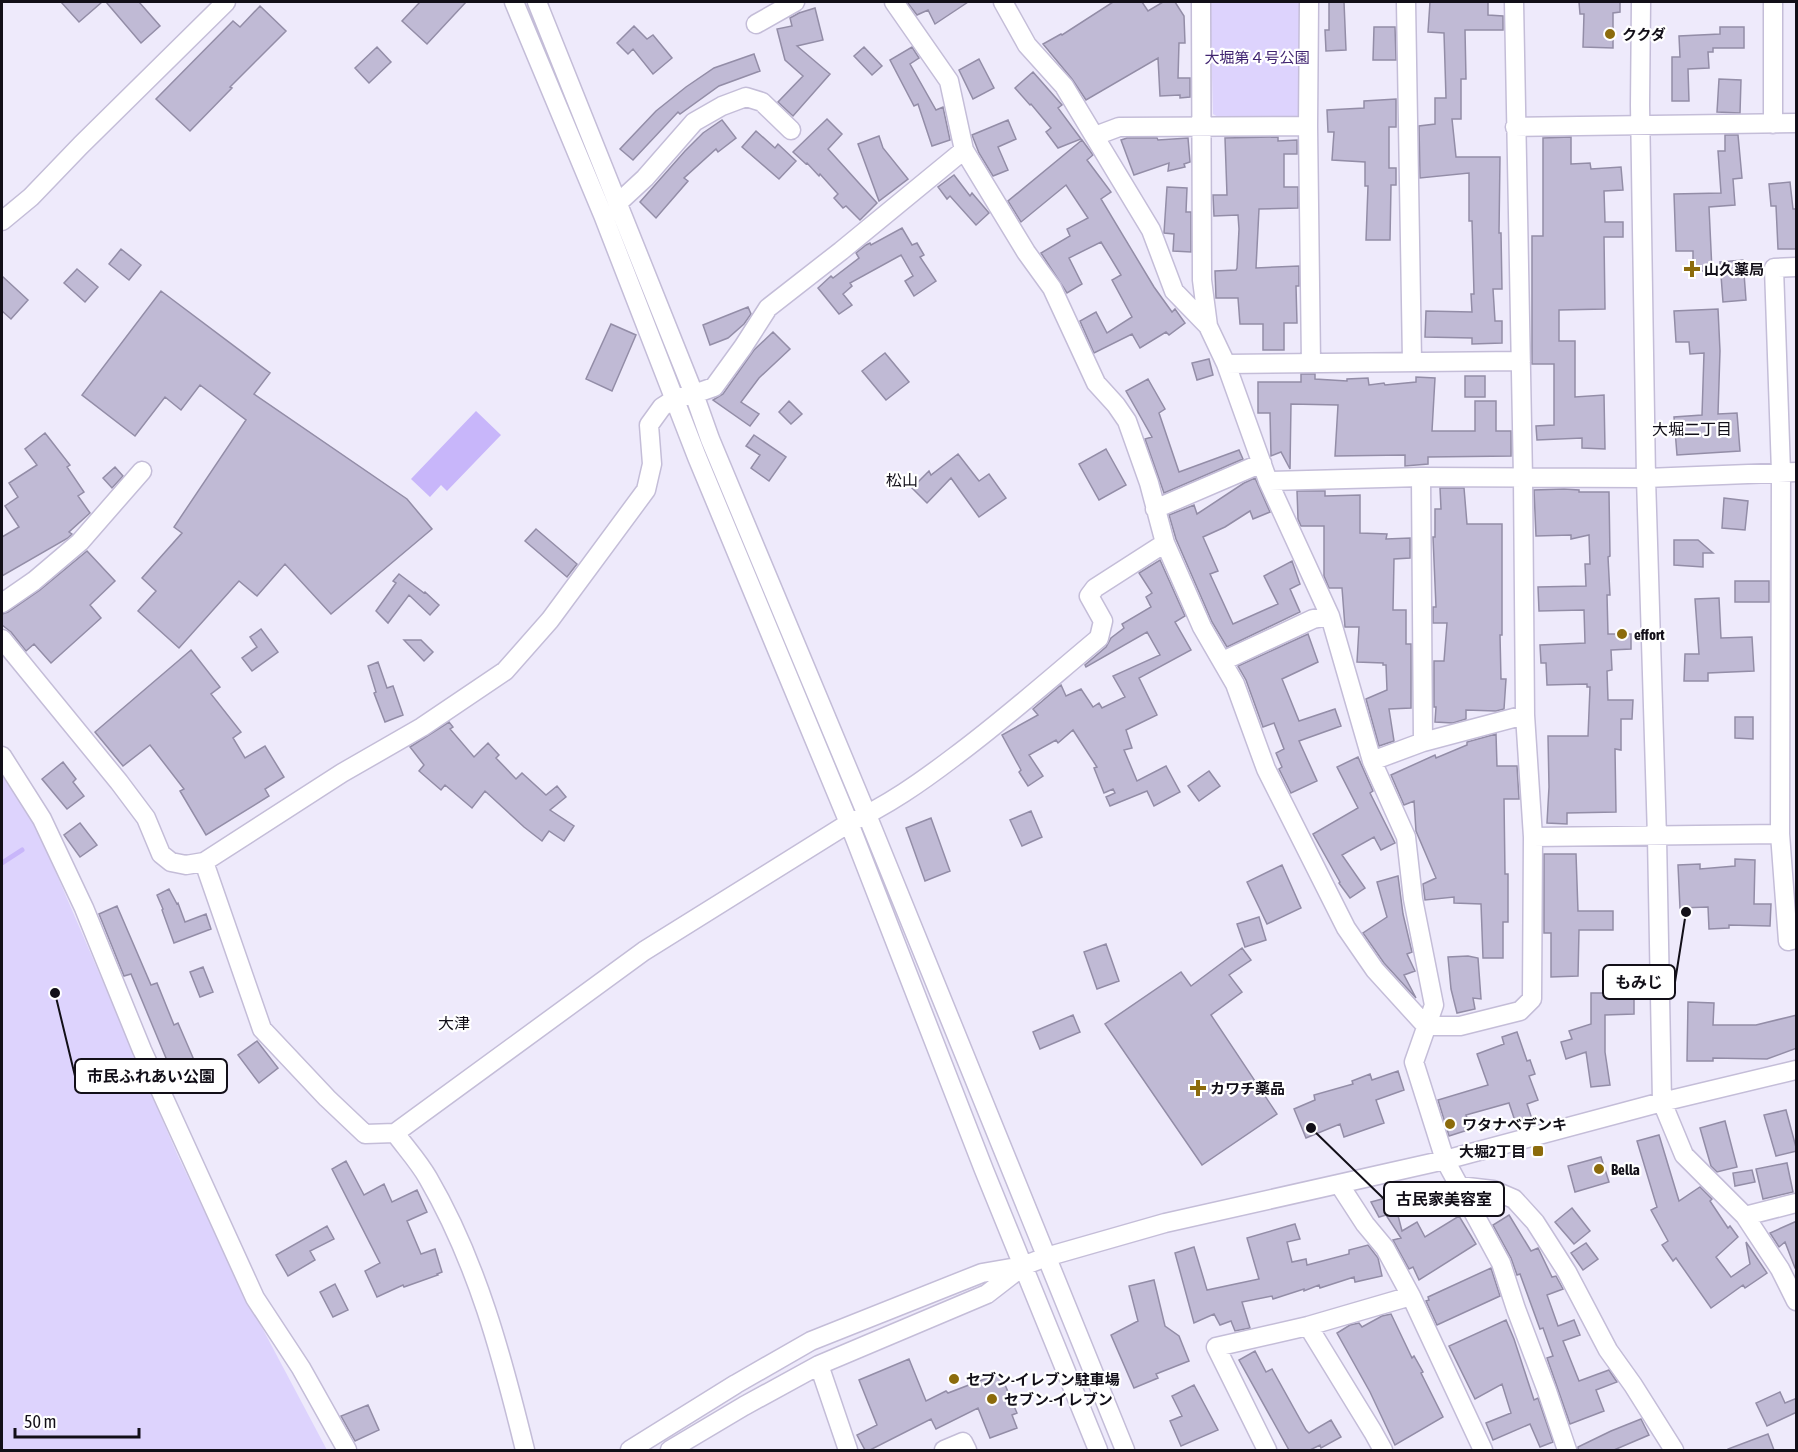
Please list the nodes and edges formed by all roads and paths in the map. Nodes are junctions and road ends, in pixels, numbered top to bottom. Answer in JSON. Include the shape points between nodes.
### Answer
{"nodes":[{"id":1,"x":226,"y":2,"type":"edge"},
{"id":2,"x":514,"y":2,"type":"edge"},
{"id":3,"x":537,"y":2,"type":"edge"},
{"id":4,"x":795,"y":2,"type":"edge"},
{"id":5,"x":894,"y":2,"type":"edge"},
{"id":6,"x":1003,"y":2,"type":"edge"},
{"id":7,"x":1201,"y":2,"type":"edge"},
{"id":8,"x":1309,"y":2,"type":"edge"},
{"id":9,"x":1406,"y":2,"type":"edge"},
{"id":10,"x":1514,"y":2,"type":"edge"},
{"id":11,"x":1641,"y":2,"type":"edge"},
{"id":12,"x":1773,"y":2,"type":"edge"},
{"id":13,"x":756,"y":24,"type":"dead end"},
{"id":14,"x":1797,"y":123,"type":"edge"},
{"id":15,"x":1773,"y":124,"type":"junction"},
{"id":16,"x":1202,"y":126,"type":"junction"},
{"id":17,"x":1308,"y":126,"type":"junction"},
{"id":18,"x":1641,"y":126,"type":"junction"},
{"id":19,"x":1515,"y":128,"type":"junction"},
{"id":20,"x":791,"y":129,"type":"dead end"},
{"id":21,"x":1095,"y":136,"type":"junction"},
{"id":22,"x":964,"y":150,"type":"junction"},
{"id":23,"x":618,"y":203,"type":"junction"},
{"id":24,"x":2,"y":221,"type":"edge"},
{"id":25,"x":1797,"y":267,"type":"edge"},
{"id":26,"x":1208,"y":326,"type":"junction"},
{"id":27,"x":1412,"y":361,"type":"junction"},
{"id":28,"x":1521,"y":361,"type":"junction"},
{"id":29,"x":1311,"y":363,"type":"junction"},
{"id":30,"x":1226,"y":364,"type":"junction"},
{"id":31,"x":694,"y":394,"type":"junction"},
{"id":32,"x":676,"y":398,"type":"junction"},
{"id":33,"x":1262,"y":463,"type":"junction"},
{"id":34,"x":142,"y":471,"type":"dead end"},
{"id":35,"x":1789,"y":472,"type":"edge"},
{"id":36,"x":1422,"y":477,"type":"junction"},
{"id":37,"x":1523,"y":478,"type":"junction"},
{"id":38,"x":1646,"y":478,"type":"junction"},
{"id":39,"x":1268,"y":481,"type":"junction"},
{"id":40,"x":1155,"y":509,"type":"junction"},
{"id":41,"x":1165,"y":543,"type":"junction"},
{"id":42,"x":2,"y":603,"type":"edge"},
{"id":43,"x":1330,"y":616,"type":"junction"},
{"id":44,"x":2,"y":639,"type":"edge"},
{"id":45,"x":1223,"y":661,"type":"junction"},
{"id":46,"x":1525,"y":715,"type":"junction"},
{"id":47,"x":1424,"y":742,"type":"junction"},
{"id":48,"x":1789,"y":746,"type":"edge"},
{"id":49,"x":2,"y":756,"type":"edge"},
{"id":50,"x":1372,"y":761,"type":"junction"},
{"id":51,"x":867,"y":815,"type":"junction"},
{"id":52,"x":849,"y":823,"type":"junction"},
{"id":53,"x":1780,"y":834,"type":"junction"},
{"id":54,"x":1533,"y":837,"type":"junction"},
{"id":55,"x":1657,"y":837,"type":"junction"},
{"id":56,"x":204,"y":862,"type":"junction"},
{"id":57,"x":1797,"y":939,"type":"edge"},
{"id":58,"x":1426,"y":1026,"type":"junction"},
{"id":59,"x":1797,"y":1070,"type":"edge"},
{"id":60,"x":1662,"y":1102,"type":"junction"},
{"id":61,"x":395,"y":1133,"type":"junction"},
{"id":62,"x":1445,"y":1160,"type":"junction"},
{"id":63,"x":1339,"y":1184,"type":"junction"},
{"id":64,"x":1460,"y":1186,"type":"junction"},
{"id":65,"x":1797,"y":1203,"type":"edge"},
{"id":66,"x":1745,"y":1216,"type":"junction"},
{"id":67,"x":1046,"y":1257,"type":"junction"},
{"id":68,"x":1023,"y":1266,"type":"junction"},
{"id":69,"x":1411,"y":1296,"type":"junction"},
{"id":70,"x":1797,"y":1301,"type":"edge"},
{"id":71,"x":1308,"y":1326,"type":"junction"},
{"id":72,"x":819,"y":1365,"type":"junction"},
{"id":73,"x":347,"y":1450,"type":"edge"},
{"id":74,"x":525,"y":1450,"type":"edge"},
{"id":75,"x":630,"y":1450,"type":"edge"},
{"id":76,"x":670,"y":1450,"type":"edge"},
{"id":77,"x":849,"y":1450,"type":"edge"},
{"id":78,"x":944,"y":1450,"type":"edge"},
{"id":79,"x":967,"y":1450,"type":"edge"},
{"id":80,"x":1098,"y":1450,"type":"edge"},
{"id":81,"x":1125,"y":1450,"type":"edge"},
{"id":82,"x":1267,"y":1450,"type":"edge"},
{"id":83,"x":1383,"y":1450,"type":"edge"},
{"id":84,"x":1483,"y":1450,"type":"edge"},
{"id":85,"x":1567,"y":1450,"type":"edge"},
{"id":86,"x":1674,"y":1450,"type":"edge"}],
"edges":[{"from":1,"to":24,"type":"street","via":[[31,198]]},
{"from":2,"to":32,"type":"street"},
{"from":3,"to":23,"type":"street"},
{"from":4,"to":13,"type":"street"},
{"from":5,"to":22,"type":"street","via":[[949,81]]},
{"from":6,"to":21,"type":"street","via":[[1027,45],[1065,86]]},
{"from":7,"to":16,"type":"street"},
{"from":8,"to":17,"type":"street"},
{"from":9,"to":27,"type":"street"},
{"from":10,"to":19,"type":"street"},
{"from":11,"to":18,"type":"street"},
{"from":12,"to":15,"type":"street"},
{"from":14,"to":15,"type":"street"},
{"from":15,"to":18,"type":"street"},
{"from":16,"to":17,"type":"street"},
{"from":16,"to":21,"type":"street","via":[[1119,127]]},
{"from":16,"to":26,"type":"street","via":[[1203,280]]},
{"from":17,"to":29,"type":"street"},
{"from":18,"to":19,"type":"street"},
{"from":18,"to":38,"type":"street"},
{"from":19,"to":28,"type":"street"},
{"from":20,"to":23,"type":"street","via":[[762,102],[746,97],[722,106],[694,122]]},
{"from":21,"to":26,"type":"street","via":[[1151,230],[1174,291]]},
{"from":22,"to":31,"type":"street","via":[[768,308],[714,387]]},
{"from":22,"to":40,"type":"street","via":[[1052,288],[1095,383],[1127,421]]},
{"from":23,"to":31,"type":"street"},
{"from":25,"to":35,"type":"street","via":[[1774,268]]},
{"from":26,"to":30,"type":"street"},
{"from":27,"to":28,"type":"street"},
{"from":27,"to":29,"type":"street"},
{"from":28,"to":37,"type":"street"},
{"from":29,"to":30,"type":"street"},
{"from":30,"to":33,"type":"street"},
{"from":31,"to":32,"type":"street"},
{"from":31,"to":51,"type":"street"},
{"from":32,"to":52,"type":"street"},
{"from":32,"to":56,"type":"street","via":[[662,407],[649,425],[652,464],[646,490],[550,620],[505,671]]},
{"from":33,"to":39,"type":"street"},
{"from":33,"to":40,"type":"street"},
{"from":34,"to":42,"type":"street","via":[[80,542],[34,582]]},
{"from":35,"to":38,"type":"street"},
{"from":35,"to":48,"type":"street"},
{"from":36,"to":37,"type":"street"},
{"from":36,"to":39,"type":"street"},
{"from":36,"to":47,"type":"street"},
{"from":37,"to":38,"type":"street"},
{"from":37,"to":46,"type":"street"},
{"from":38,"to":55,"type":"street"},
{"from":39,"to":43,"type":"street"},
{"from":40,"to":41,"type":"street"},
{"from":41,"to":45,"type":"street","via":[[1202,627]]},
{"from":41,"to":51,"type":"street","via":[[1095,588],[1089,596],[1103,621],[1099,638],[983,735],[921,782]]},
{"from":43,"to":45,"type":"street","via":[[1313,619]]},
{"from":43,"to":50,"type":"street"},
{"from":44,"to":56,"type":"street","via":[[146,818],[161,854],[171,862],[186,865]]},
{"from":45,"to":58,"type":"street","via":[[1266,770],[1346,928],[1375,970]]},
{"from":46,"to":47,"type":"street"},
{"from":46,"to":54,"type":"street"},
{"from":47,"to":50,"type":"street"},
{"from":48,"to":53,"type":"street"},
{"from":49,"to":73,"type":"street","via":[[42,819],[84,908],[142,1050],[255,1298],[301,1368]]},
{"from":50,"to":58,"type":"street","via":[[1406,837],[1413,898],[1434,1005]]},
{"from":51,"to":52,"type":"street"},
{"from":51,"to":67,"type":"street"},
{"from":52,"to":61,"type":"street","via":[[644,951]]},
{"from":52,"to":68,"type":"street"},
{"from":53,"to":55,"type":"street"},
{"from":53,"to":57,"type":"street","via":[[1788,941]]},
{"from":54,"to":55,"type":"street"},
{"from":54,"to":58,"type":"street","via":[[1532,999],[1520,1011],[1460,1026]]},
{"from":55,"to":60,"type":"street"},
{"from":56,"to":61,"type":"street","via":[[262,1029],[365,1134]]},
{"from":58,"to":62,"type":"street","via":[[1414,1062]]},
{"from":59,"to":60,"type":"street"},
{"from":60,"to":62,"type":"street"},
{"from":60,"to":66,"type":"street","via":[[1684,1155]]},
{"from":61,"to":74,"type":"street","via":[[427,1176],[467,1255],[489,1318]]},
{"from":62,"to":63,"type":"street"},
{"from":62,"to":64,"type":"street"},
{"from":63,"to":67,"type":"street","via":[[1166,1223]]},
{"from":63,"to":69,"type":"street","via":[[1385,1248]]},
{"from":64,"to":85,"type":"street","via":[[1501,1263]]},
{"from":64,"to":86,"type":"street","via":[[1492,1190],[1514,1199],[1535,1222],[1567,1272],[1608,1350]]},
{"from":65,"to":66,"type":"street"},
{"from":66,"to":70,"type":"street"},
{"from":67,"to":68,"type":"street"},
{"from":67,"to":81,"type":"street"},
{"from":68,"to":72,"type":"street","via":[[987,1294]]},
{"from":68,"to":75,"type":"street","via":[[982,1273],[811,1341]]},
{"from":68,"to":80,"type":"street"},
{"from":69,"to":71,"type":"street"},
{"from":69,"to":84,"type":"street"},
{"from":71,"to":82,"type":"street","via":[[1216,1347]]},
{"from":71,"to":83,"type":"street"},
{"from":72,"to":76,"type":"street"},
{"from":72,"to":77,"type":"street"},
{"from":78,"to":79,"type":"street","via":[[963,1442]]}]}
